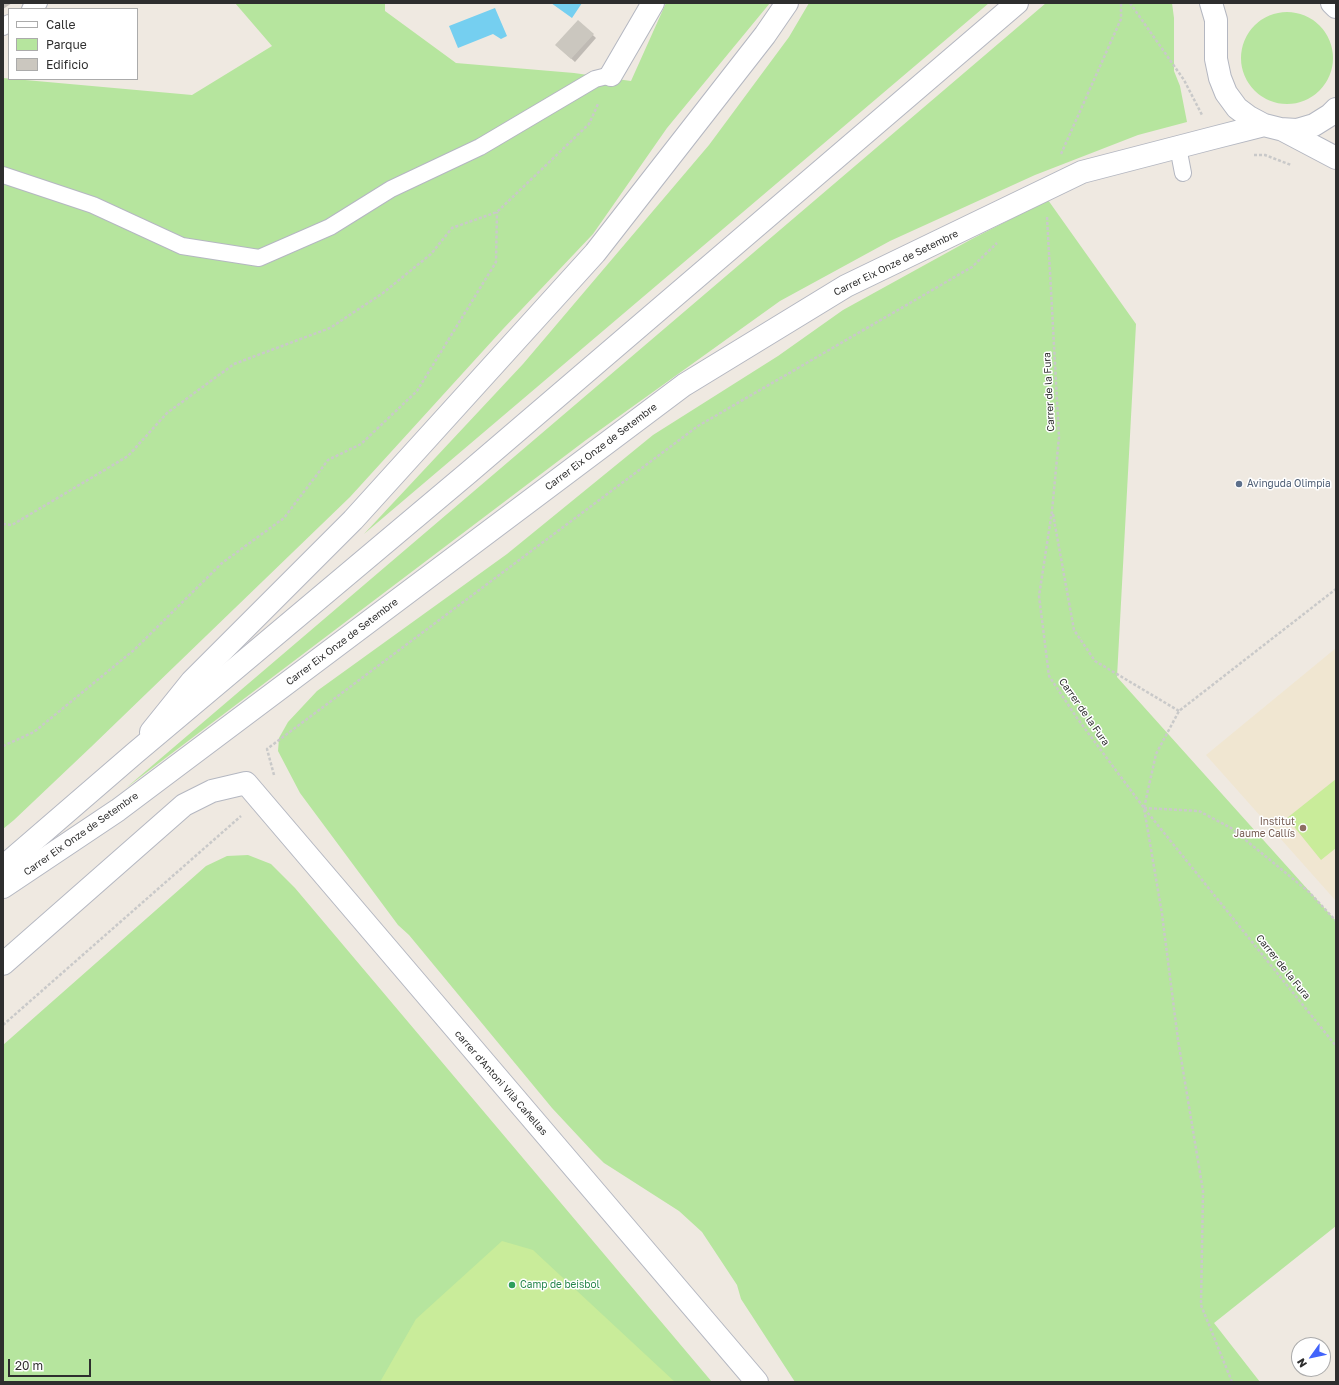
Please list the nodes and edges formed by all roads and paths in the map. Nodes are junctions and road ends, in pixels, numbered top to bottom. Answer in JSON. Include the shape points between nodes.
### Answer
{"nodes":[{"id":1,"x":653,"y":3,"type":"edge"},
{"id":2,"x":787,"y":3,"type":"edge"},
{"id":3,"x":1016,"y":3,"type":"edge"},
{"id":4,"x":1122,"y":3,"type":"edge"},
{"id":5,"x":1130,"y":3,"type":"edge"},
{"id":6,"x":1211,"y":3,"type":"edge"},
{"id":7,"x":1332,"y":3,"type":"edge"},
{"id":8,"x":1336,"y":7,"type":"edge"},
{"id":9,"x":611,"y":75,"type":"junction"},
{"id":10,"x":1336,"y":109,"type":"edge"},
{"id":11,"x":1272,"y":127,"type":"junction"},
{"id":12,"x":1213,"y":138,"type":"junction"},
{"id":13,"x":1178,"y":147,"type":"junction"},
{"id":14,"x":1061,"y":154,"type":"dead end"},
{"id":15,"x":1251,"y":155,"type":"dead end"},
{"id":16,"x":1336,"y":158,"type":"edge"},
{"id":17,"x":1298,"y":168,"type":"dead end"},
{"id":18,"x":1183,"y":173,"type":"dead end"},
{"id":19,"x":3,"y":175,"type":"edge"},
{"id":20,"x":497,"y":212,"type":"junction"},
{"id":21,"x":1047,"y":213,"type":"dead end"},
{"id":22,"x":1000,"y":240,"type":"dead end"},
{"id":23,"x":1052,"y":511,"type":"junction"},
{"id":24,"x":3,"y":524,"type":"edge"},
{"id":25,"x":1336,"y":589,"type":"edge"},
{"id":26,"x":1179,"y":711,"type":"junction"},
{"id":27,"x":3,"y":746,"type":"edge"},
{"id":28,"x":135,"y":753,"type":"junction"},
{"id":29,"x":259,"y":800,"type":"junction"},
{"id":30,"x":1144,"y":808,"type":"junction"},
{"id":31,"x":3,"y":867,"type":"edge"},
{"id":32,"x":3,"y":888,"type":"edge"},
{"id":33,"x":1336,"y":922,"type":"edge"},
{"id":34,"x":3,"y":964,"type":"edge"},
{"id":35,"x":3,"y":1025,"type":"edge"},
{"id":36,"x":1336,"y":1046,"type":"edge"},
{"id":37,"x":758,"y":1382,"type":"edge"},
{"id":38,"x":1232,"y":1382,"type":"edge"}],
"edges":[{"from":1,"to":9,"type":"street"},
{"from":2,"to":28,"type":"street","name":"Carrer Eix Onze de Setembre","via":[[760,42],[595,253],[353,520],[192,681]]},
{"from":3,"to":28,"type":"street","name":"Carrer Eix Onze de Setembre","via":[[468,473]]},
{"from":4,"to":14,"type":"path","via":[[1121,19]]},
{"from":5,"to":12,"type":"path","via":[[1184,80]]},
{"from":6,"to":11,"type":"street","via":[[1216,20],[1216,59],[1226,93],[1237,108],[1249,118]]},
{"from":7,"to":8,"type":"street"},
{"from":9,"to":19,"type":"lane","via":[[595,79],[480,148],[391,189],[330,227],[259,258],[182,246],[93,206]]},
{"from":9,"to":20,"type":"path","via":[[589,124]]},
{"from":10,"to":11,"type":"street","via":[[1314,125],[1297,130]]},
{"from":11,"to":12,"type":"street","name":"Carrer Eix Onze de Setembre"},
{"from":11,"to":16,"type":"street"},
{"from":12,"to":13,"type":"street","name":"Carrer Eix Onze de Setembre"},
{"from":13,"to":18,"type":"lane"},
{"from":13,"to":32,"type":"street","name":"Carrer Eix Onze de Setembre","via":[[1082,172],[846,286],[684,385],[118,810]]},
{"from":15,"to":17,"type":"path","via":[[1264,155]]},
{"from":20,"to":24,"type":"path","via":[[452,228],[431,254],[384,293],[330,328],[234,364],[167,413],[128,456],[12,525]]},
{"from":20,"to":27,"type":"path","via":[[496,262],[417,391],[361,444],[328,460],[284,518],[222,563],[134,650],[34,732]]},
{"from":21,"to":23,"type":"path","name":"Carrer de la Fura","via":[[1059,437]]},
{"from":22,"to":29,"type":"path","via":[[972,267],[698,426],[267,749],[274,774]]},
{"from":23,"to":26,"type":"path","via":[[1074,630],[1095,661]]},
{"from":23,"to":30,"type":"path","name":"Carrer de la Fura","via":[[1040,596],[1049,676]]},
{"from":25,"to":26,"type":"path"},
{"from":26,"to":30,"type":"path","via":[[1156,754]]},
{"from":28,"to":31,"type":"street","name":"Carrer Eix Onze de Setembre"},
{"from":29,"to":34,"type":"street","name":"carrer d'Antoni Vilà Cañellas","via":[[246,783],[212,791],[184,805]]},
{"from":29,"to":35,"type":"path"},
{"from":29,"to":37,"type":"street","name":"carrer d'Antoni Vilà Cañellas"},
{"from":30,"to":33,"type":"path","via":[[1199,811],[1231,828],[1309,892]]},
{"from":30,"to":36,"type":"path","name":"Carrer de la Fura"},
{"from":30,"to":38,"type":"path","via":[[1203,1191],[1201,1305]]}]}
